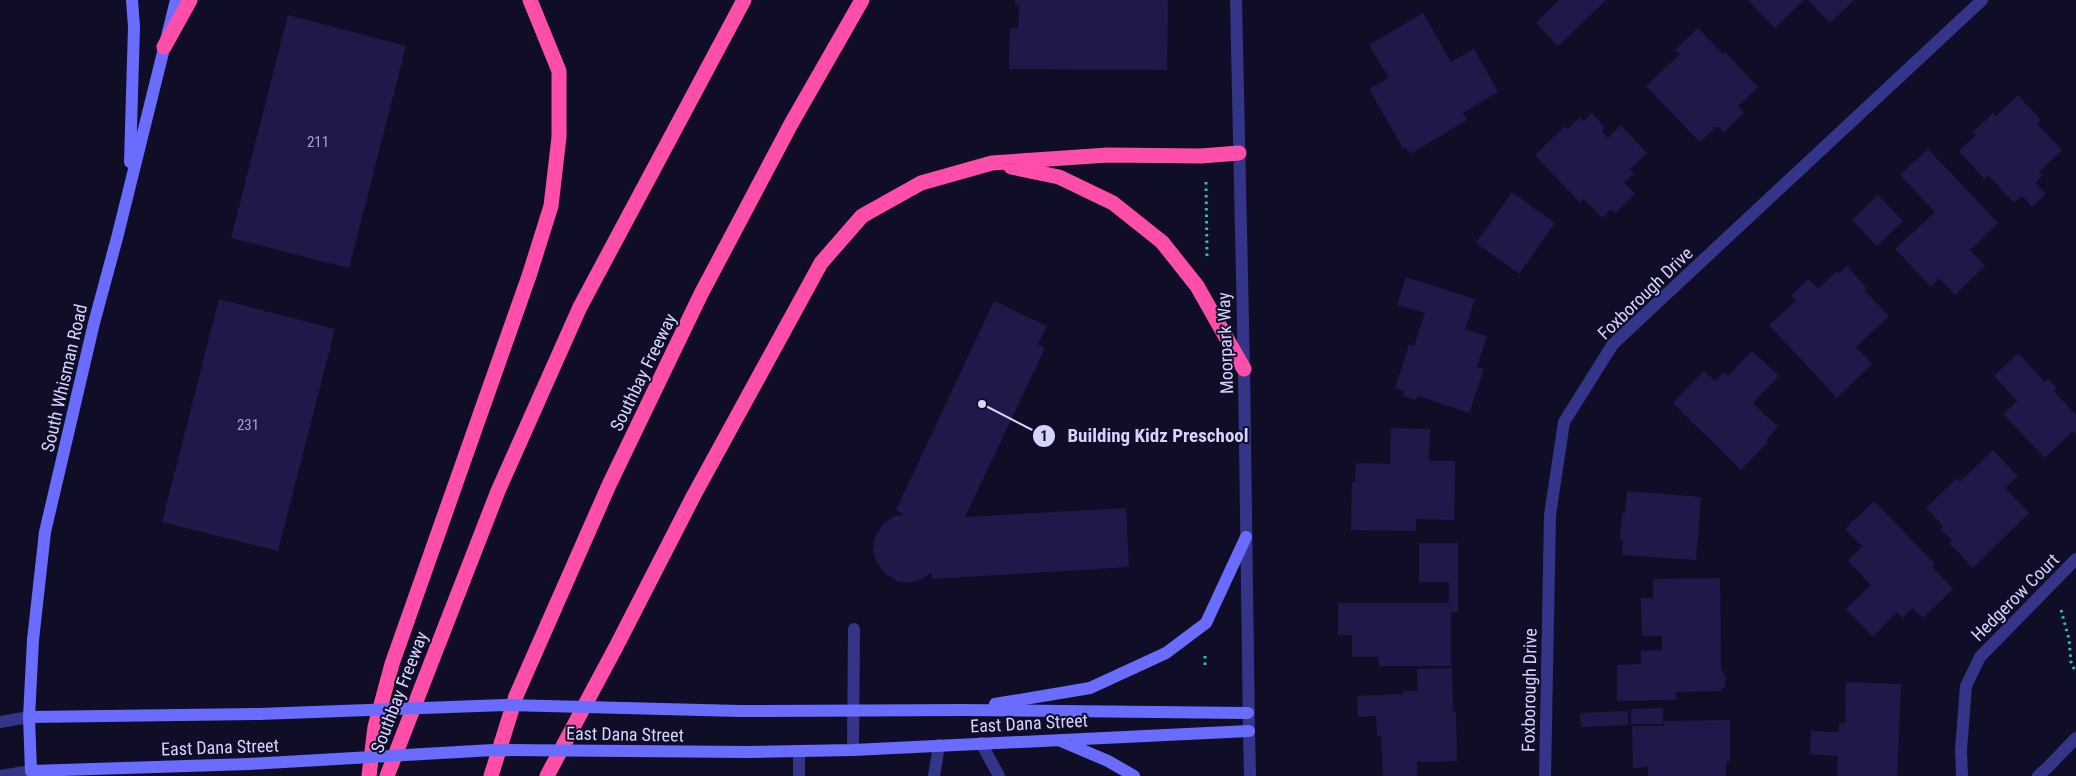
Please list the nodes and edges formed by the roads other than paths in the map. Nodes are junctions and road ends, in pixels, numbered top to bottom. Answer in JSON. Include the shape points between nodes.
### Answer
{"nodes":[{"id":1,"x":132,"y":0,"type":"edge"},
{"id":2,"x":176,"y":0,"type":"edge"},
{"id":3,"x":190,"y":0,"type":"edge"},
{"id":4,"x":744,"y":0,"type":"edge"},
{"id":5,"x":862,"y":0,"type":"edge"},
{"id":6,"x":1236,"y":0,"type":"edge"},
{"id":7,"x":1982,"y":0,"type":"edge"},
{"id":8,"x":530,"y":1,"type":"edge"},
{"id":9,"x":164,"y":47,"type":"junction"},
{"id":10,"x":1239,"y":153,"type":"junction"},
{"id":11,"x":992,"y":162,"type":"junction"},
{"id":12,"x":130,"y":187,"type":"junction"},
{"id":13,"x":1244,"y":369,"type":"junction"},
{"id":14,"x":1246,"y":536,"type":"junction"},
{"id":15,"x":2076,"y":559,"type":"edge"},
{"id":16,"x":854,"y":629,"type":"dead end"},
{"id":17,"x":855,"y":710,"type":"junction"},
{"id":18,"x":962,"y":710,"type":"junction"},
{"id":19,"x":1248,"y":713,"type":"junction"},
{"id":20,"x":29,"y":717,"type":"junction"},
{"id":21,"x":0,"y":722,"type":"edge"},
{"id":22,"x":1249,"y":731,"type":"junction"},
{"id":23,"x":2076,"y":738,"type":"edge"},
{"id":24,"x":1056,"y":739,"type":"junction"},
{"id":25,"x":981,"y":743,"type":"junction"},
{"id":26,"x":939,"y":746,"type":"junction"},
{"id":27,"x":854,"y":750,"type":"junction"},
{"id":28,"x":799,"y":751,"type":"junction"},
{"id":29,"x":32,"y":771,"type":"junction"},
{"id":30,"x":1,"y":776,"type":"edge"},
{"id":31,"x":369,"y":776,"type":"edge"},
{"id":32,"x":387,"y":776,"type":"edge"},
{"id":33,"x":491,"y":776,"type":"edge"},
{"id":34,"x":547,"y":776,"type":"edge"},
{"id":35,"x":799,"y":776,"type":"edge"},
{"id":36,"x":934,"y":776,"type":"edge"},
{"id":37,"x":998,"y":776,"type":"edge"},
{"id":38,"x":1134,"y":776,"type":"edge"},
{"id":39,"x":1250,"y":776,"type":"edge"},
{"id":40,"x":1546,"y":776,"type":"edge"},
{"id":41,"x":1962,"y":776,"type":"edge"},
{"id":42,"x":2038,"y":776,"type":"edge"}],
"edges":[{"from":1,"to":12,"type":"main road"},
{"from":2,"to":9,"type":"main road","name":"South Whisman Road"},
{"from":3,"to":9,"type":"highway"},
{"from":4,"to":32,"type":"highway","name":"Southbay Freeway","via":[[580,307],[498,491]]},
{"from":5,"to":33,"type":"highway","name":"Southbay Freeway","via":[[791,124],[701,294],[609,485],[516,696]]},
{"from":6,"to":10,"type":"street","name":"Moorpark Way"},
{"from":7,"to":40,"type":"street","name":"Foxborough Drive","via":[[1613,344],[1564,422],[1550,515]]},
{"from":8,"to":31,"type":"highway","via":[[559,70],[559,137],[551,206],[392,664],[374,727]]},
{"from":9,"to":12,"type":"main road","name":"South Whisman Road"},
{"from":10,"to":11,"type":"highway","via":[[1108,155]]},
{"from":10,"to":13,"type":"street","name":"Moorpark Way"},
{"from":11,"to":13,"type":"highway","via":[[1059,178],[1113,203],[1162,242],[1197,286]]},
{"from":11,"to":34,"type":"highway","via":[[921,183],[862,216],[821,263],[694,495]]},
{"from":12,"to":20,"type":"main road","name":"South Whisman Road","via":[[94,323],[46,532],[33,640]]},
{"from":13,"to":14,"type":"street","name":"Moorpark Way"},
{"from":14,"to":18,"type":"main road","via":[[1206,623],[1166,653],[1090,688]]},
{"from":14,"to":19,"type":"street","name":"Moorpark Way"},
{"from":15,"to":41,"type":"street","name":"Hedgerow Court","via":[[1980,657],[1966,686]]},
{"from":16,"to":17,"type":"street"},
{"from":17,"to":18,"type":"main road","name":"East Dana Street"},
{"from":17,"to":20,"type":"main road","name":"East Dana Street","bridge":true,"via":[[740,711],[505,705],[259,714]]},
{"from":17,"to":27,"type":"street"},
{"from":18,"to":19,"type":"main road","name":"East Dana Street"},
{"from":19,"to":22,"type":"street","name":"Moorpark Way"},
{"from":20,"to":21,"type":"street","name":"East Dana Street"},
{"from":20,"to":29,"type":"main road","name":"South Whisman Road"},
{"from":22,"to":24,"type":"main road","name":"East Dana Street"},
{"from":22,"to":39,"type":"street","name":"Moorpark Way"},
{"from":23,"to":42,"type":"street"},
{"from":24,"to":25,"type":"main road","name":"East Dana Street"},
{"from":24,"to":38,"type":"main road","via":[[1108,760]]},
{"from":25,"to":26,"type":"main road","name":"East Dana Street"},
{"from":25,"to":37,"type":"street"},
{"from":26,"to":27,"type":"main road","name":"East Dana Street"},
{"from":26,"to":36,"type":"street"},
{"from":27,"to":28,"type":"main road","name":"East Dana Street"},
{"from":28,"to":29,"type":"main road","name":"East Dana Street","bridge":true,"via":[[493,750],[249,764]]},
{"from":28,"to":35,"type":"street"},
{"from":29,"to":30,"type":"street","name":"East Dana Street"}]}
